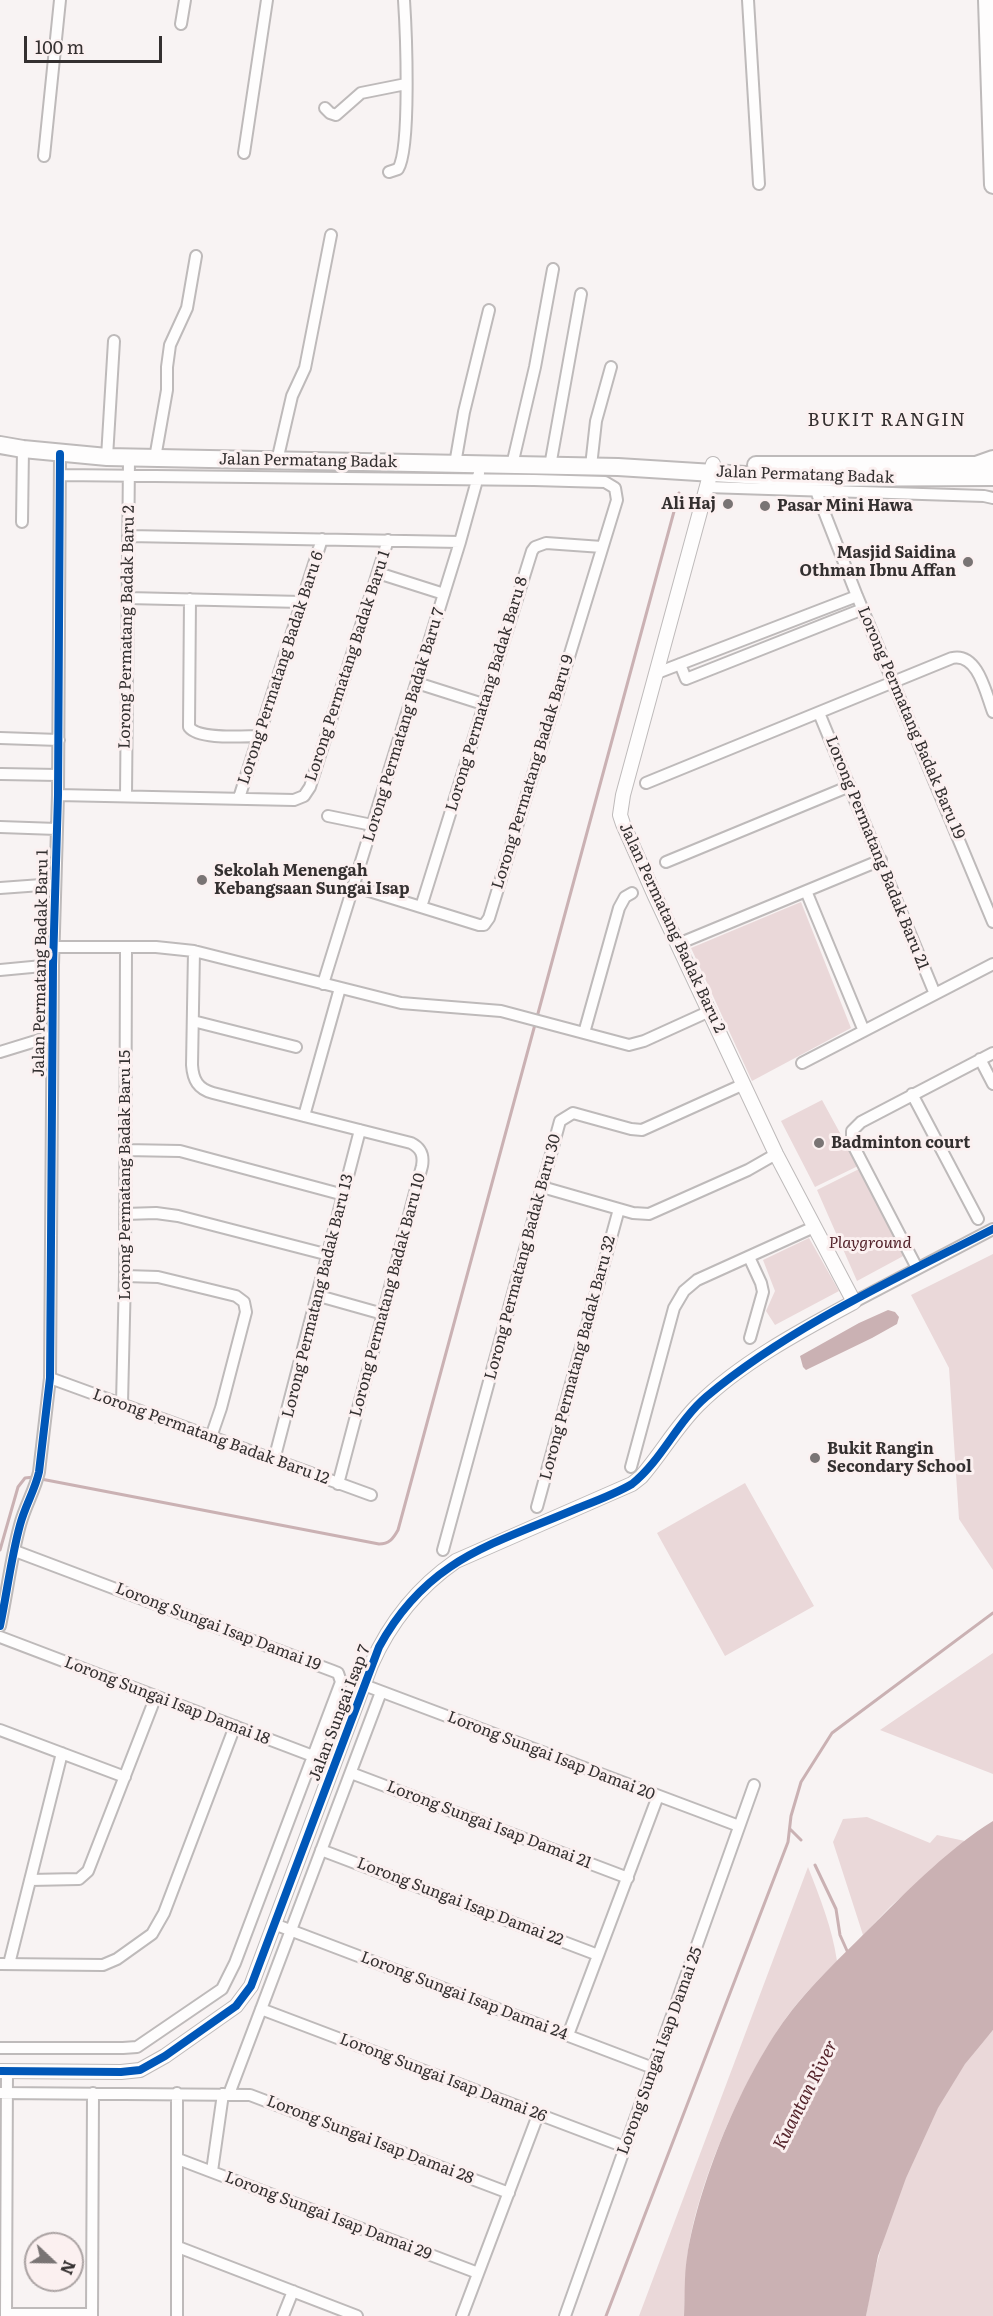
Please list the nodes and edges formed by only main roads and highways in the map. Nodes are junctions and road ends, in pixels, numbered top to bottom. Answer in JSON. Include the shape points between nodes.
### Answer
{"nodes":[{"id":1,"x":987,"y":0,"type":"edge"},
{"id":2,"x":993,"y":184,"type":"edge"},
{"id":3,"x":0,"y":445,"type":"edge"},
{"id":4,"x":993,"y":459,"type":"edge"},
{"id":5,"x":985,"y":465,"type":"edge"},
{"id":6,"x":710,"y":475,"type":"junction"},
{"id":7,"x":993,"y":477,"type":"edge"}],
"edges":[{"from":1,"to":2,"type":"main road"},
{"from":3,"to":6,"type":"main road","name":"Jalan Permatang Badak","via":[[129,458],[455,464],[480,472],[513,465],[618,466]]},
{"from":4,"to":5,"type":"main road","name":"Jalan Permatang Badak"},
{"from":5,"to":6,"type":"main road","name":"Jalan Permatang Badak"},
{"from":6,"to":7,"type":"main road","name":"Jalan Permatang Badak"}]}
